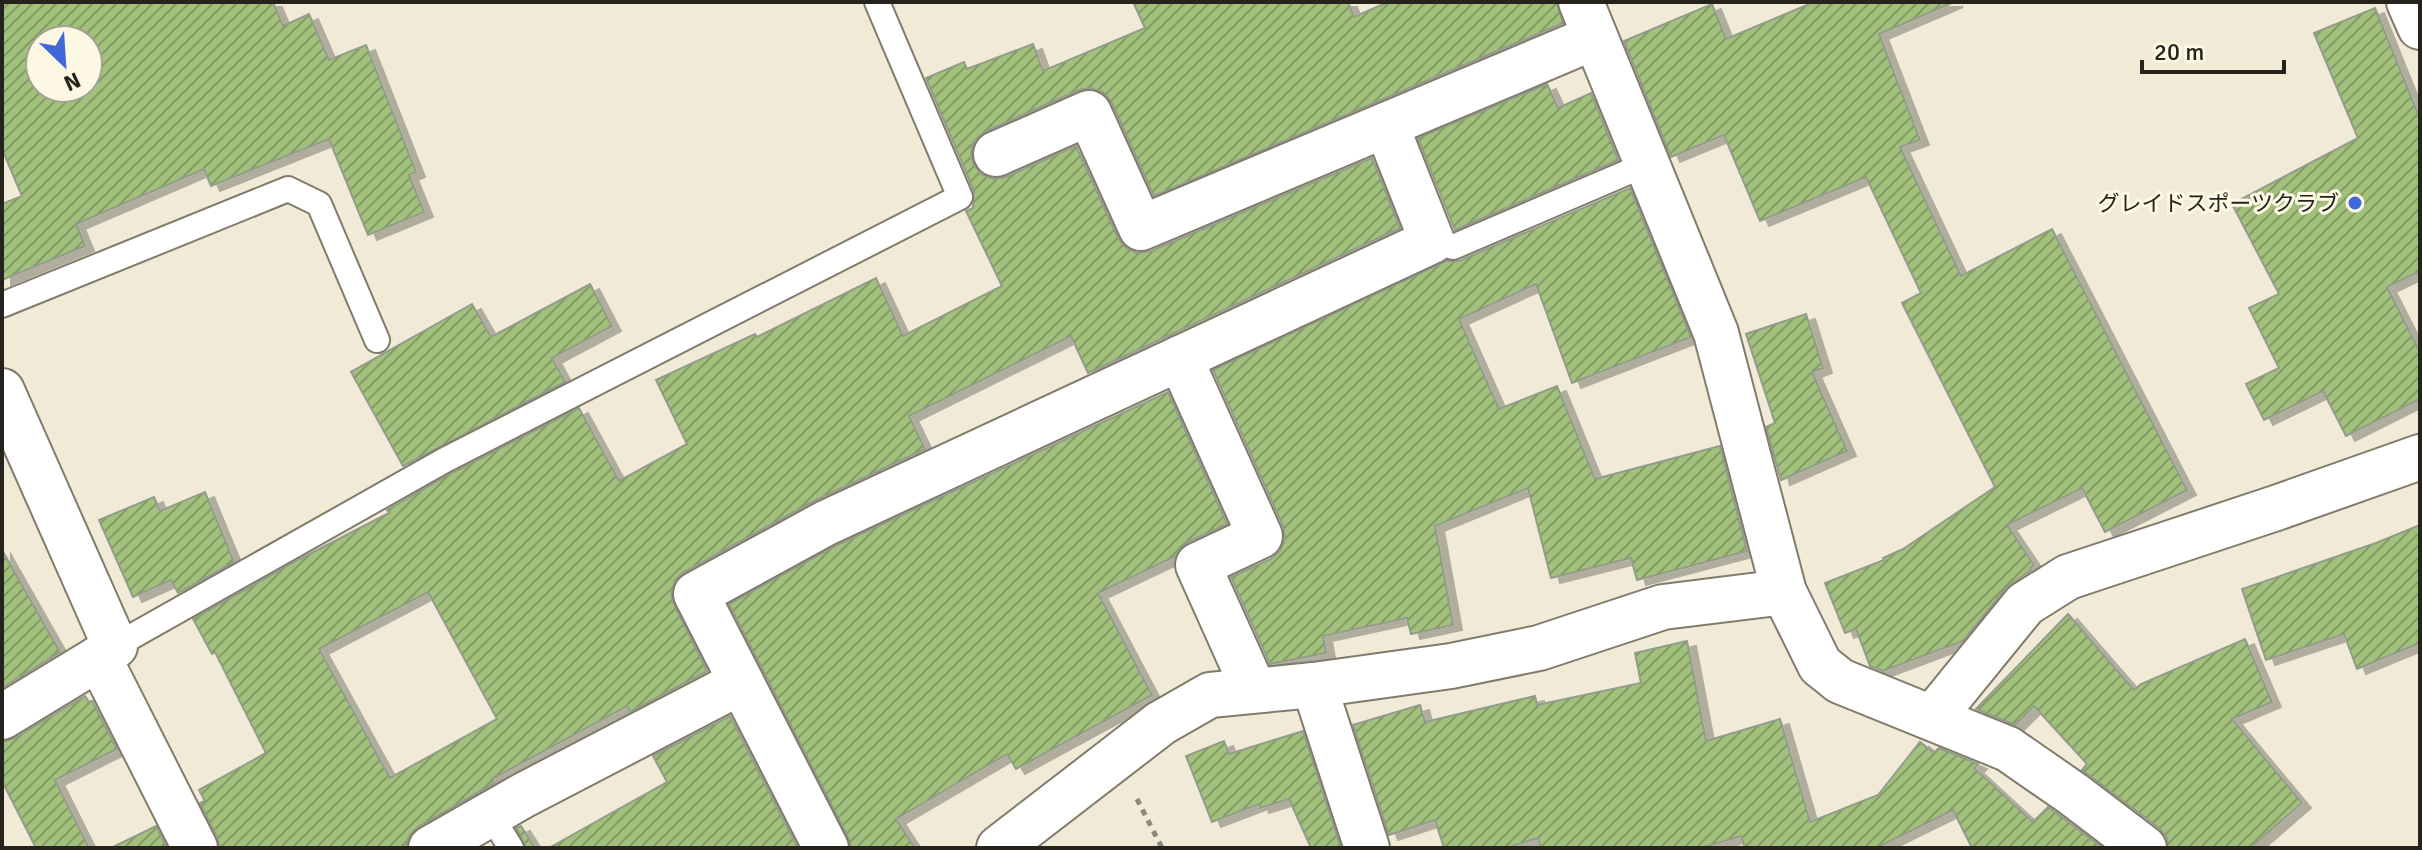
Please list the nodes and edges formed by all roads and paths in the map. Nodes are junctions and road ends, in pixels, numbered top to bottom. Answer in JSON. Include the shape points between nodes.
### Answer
{"nodes":[{"id":1,"x":877,"y":2,"type":"edge"},
{"id":2,"x":2409,"y":2,"type":"edge"},
{"id":3,"x":1588,"y":20,"type":"edge"},
{"id":4,"x":2420,"y":27,"type":"edge"},
{"id":5,"x":1386,"y":125,"type":"junction"},
{"id":6,"x":996,"y":154,"type":"dead end"},
{"id":7,"x":1647,"y":164,"type":"junction"},
{"id":8,"x":1432,"y":241,"type":"junction"},
{"id":9,"x":2,"y":305,"type":"edge"},
{"id":10,"x":377,"y":340,"type":"dead end"},
{"id":11,"x":1180,"y":358,"type":"junction"},
{"id":12,"x":2,"y":391,"type":"edge"},
{"id":13,"x":2420,"y":457,"type":"edge"},
{"id":14,"x":1784,"y":592,"type":"junction"},
{"id":15,"x":107,"y":652,"type":"junction"},
{"id":16,"x":741,"y":682,"type":"junction"},
{"id":17,"x":1314,"y":685,"type":"junction"},
{"id":18,"x":1254,"y":690,"type":"junction"},
{"id":19,"x":2,"y":717,"type":"edge"},
{"id":20,"x":1933,"y":717,"type":"junction"},
{"id":21,"x":500,"y":831,"type":"edge"},
{"id":22,"x":195,"y":848,"type":"edge"},
{"id":23,"x":431,"y":848,"type":"edge"},
{"id":24,"x":826,"y":848,"type":"edge"},
{"id":25,"x":999,"y":848,"type":"edge"},
{"id":26,"x":1367,"y":848,"type":"edge"},
{"id":27,"x":2144,"y":848,"type":"edge"}],
"edges":[{"from":1,"to":15,"type":"lane","via":[[960,197],[445,460]]},
{"from":2,"to":4,"type":"street"},
{"from":3,"to":5,"type":"street"},
{"from":3,"to":7,"type":"street"},
{"from":5,"to":6,"type":"street","via":[[1141,228],[1089,113]]},
{"from":5,"to":8,"type":"street"},
{"from":7,"to":8,"type":"lane","via":[[1453,247]]},
{"from":7,"to":14,"type":"street","via":[[1716,333]]},
{"from":8,"to":11,"type":"street"},
{"from":9,"to":10,"type":"lane","via":[[288,189],[319,204]]},
{"from":11,"to":16,"type":"street","via":[[826,523],[696,594]]},
{"from":11,"to":18,"type":"street","via":[[1260,536],[1198,565]]},
{"from":12,"to":15,"type":"street"},
{"from":13,"to":20,"type":"street","via":[[2068,577],[2025,604]]},
{"from":14,"to":17,"type":"street","via":[[1663,607],[1539,648]]},
{"from":14,"to":20,"type":"street","via":[[1820,665],[1840,681]]},
{"from":15,"to":19,"type":"street"},
{"from":15,"to":22,"type":"street"},
{"from":16,"to":21,"type":"street"},
{"from":16,"to":24,"type":"street"},
{"from":17,"to":18,"type":"street"},
{"from":17,"to":26,"type":"street"},
{"from":18,"to":25,"type":"street","via":[[1210,695],[1161,723]]},
{"from":20,"to":27,"type":"street","via":[[2008,749]]},
{"from":21,"to":23,"type":"street"}]}
